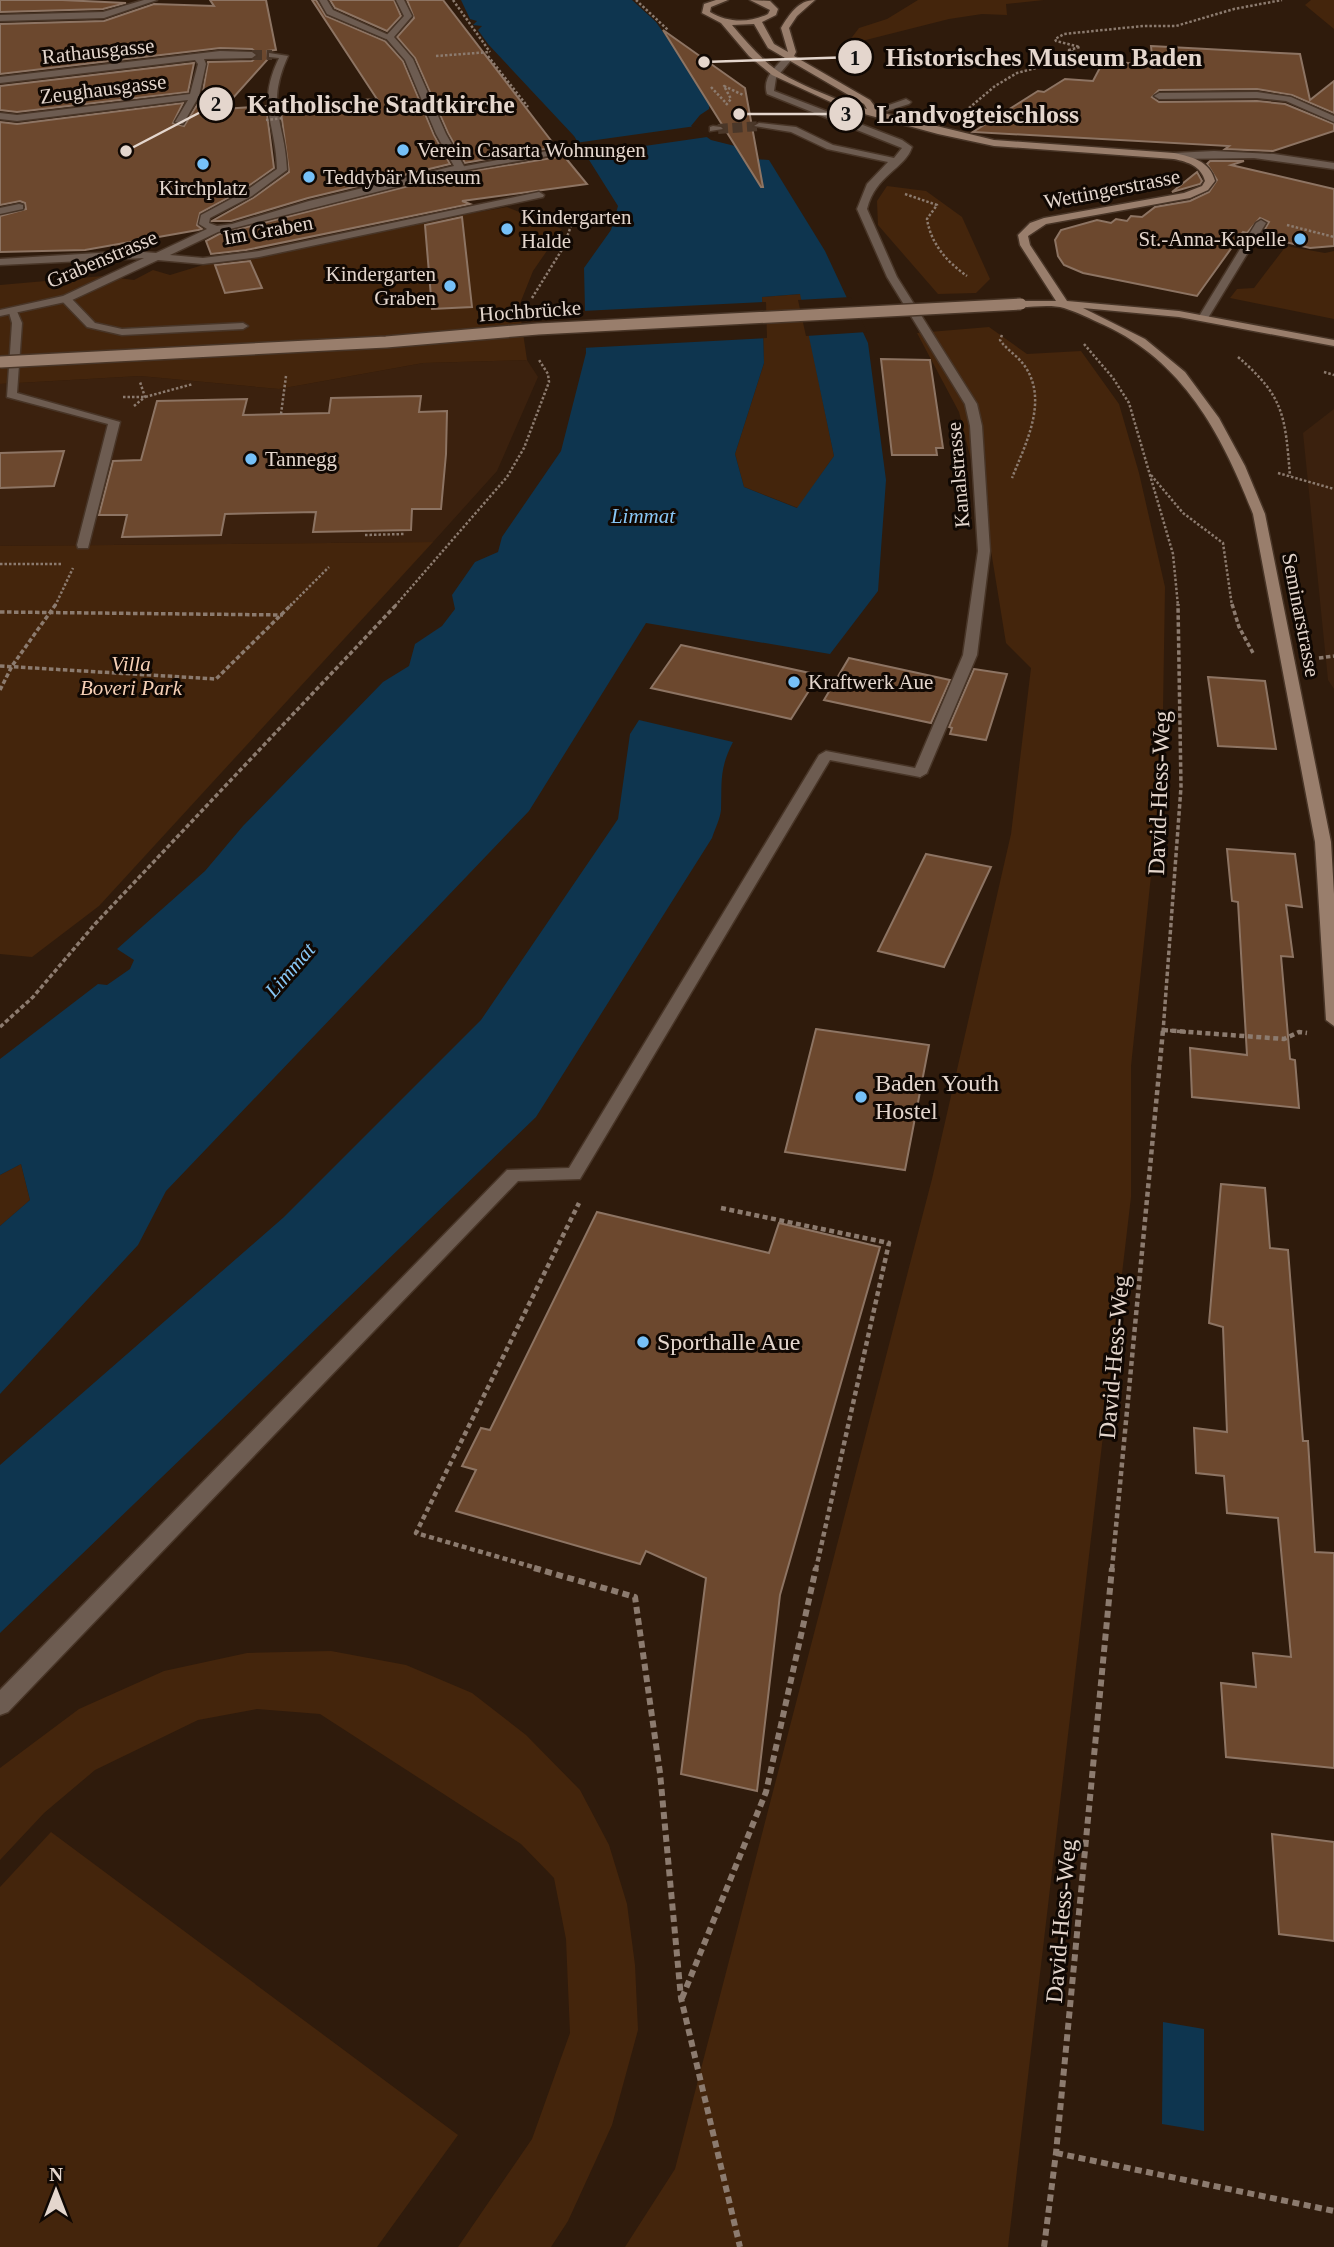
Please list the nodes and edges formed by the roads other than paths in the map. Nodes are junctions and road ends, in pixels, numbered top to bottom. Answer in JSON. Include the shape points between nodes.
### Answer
{"nodes":[{"id":1,"x":120,"y":0,"type":"edge"},
{"id":2,"x":153,"y":0,"type":"edge"},
{"id":3,"x":323,"y":0,"type":"edge"},
{"id":4,"x":400,"y":0,"type":"edge"},
{"id":5,"x":724,"y":0,"type":"edge"},
{"id":6,"x":754,"y":0,"type":"edge"},
{"id":7,"x":811,"y":0,"type":"edge"},
{"id":8,"x":800,"y":8,"type":"junction"},
{"id":9,"x":774,"y":12,"type":"junction"},
{"id":10,"x":104,"y":15,"type":"junction"},
{"id":11,"x":0,"y":18,"type":"edge"},
{"id":12,"x":724,"y":21,"type":"junction"},
{"id":13,"x":757,"y":21,"type":"junction"},
{"id":14,"x":389,"y":37,"type":"junction"},
{"id":15,"x":252,"y":55,"type":"tunnel mouth"},
{"id":16,"x":272,"y":55,"type":"dead end"},
{"id":17,"x":199,"y":58,"type":"junction"},
{"id":18,"x":789,"y":58,"type":"junction"},
{"id":19,"x":775,"y":73,"type":"junction"},
{"id":20,"x":0,"y":80,"type":"edge"},
{"id":21,"x":194,"y":96,"type":"junction"},
{"id":22,"x":1159,"y":96,"type":"dead end"},
{"id":23,"x":905,"y":102,"type":"dead end"},
{"id":24,"x":874,"y":112,"type":"junction"},
{"id":25,"x":0,"y":116,"type":"edge"},
{"id":26,"x":1334,"y":119,"type":"edge"},
{"id":27,"x":180,"y":121,"type":"dead end"},
{"id":28,"x":759,"y":126,"type":"tunnel mouth"},
{"id":29,"x":569,"y":150,"type":"dead end"},
{"id":30,"x":1174,"y":156,"type":"junction"},
{"id":31,"x":895,"y":161,"type":"junction"},
{"id":32,"x":1332,"y":163,"type":"edge"},
{"id":33,"x":460,"y":168,"type":"junction"},
{"id":34,"x":539,"y":195,"type":"road end"},
{"id":35,"x":19,"y":207,"type":"dead end"},
{"id":36,"x":0,"y":211,"type":"edge"},
{"id":37,"x":1261,"y":223,"type":"road end"},
{"id":38,"x":216,"y":229,"type":"junction"},
{"id":39,"x":161,"y":256,"type":"junction"},
{"id":40,"x":0,"y":262,"type":"edge"},
{"id":41,"x":66,"y":299,"type":"junction"},
{"id":42,"x":1064,"y":304,"type":"junction"},
{"id":43,"x":6,"y":312,"type":"edge"},
{"id":44,"x":1202,"y":317,"type":"junction"},
{"id":45,"x":243,"y":327,"type":"dead end"},
{"id":46,"x":1334,"y":344,"type":"edge"},
{"id":47,"x":0,"y":362,"type":"edge"},
{"id":48,"x":83,"y":545,"type":"dead end"},
{"id":49,"x":1329,"y":844,"type":"edge"},
{"id":50,"x":1334,"y":1020,"type":"edge"},
{"id":51,"x":0,"y":1705,"type":"edge"}],
"edges":[{"from":1,"to":10,"type":"street"},
{"from":2,"to":10,"type":"street"},
{"from":3,"to":14,"type":"street","via":[[330,12]]},
{"from":4,"to":14,"type":"street","via":[[408,16]]},
{"from":5,"to":12,"type":"main road","name":"Wettingerstrasse","via":[[705,10]]},
{"from":6,"to":9,"type":"main road","via":[[771,6]]},
{"from":7,"to":8,"type":"main road"},
{"from":8,"to":9,"type":"main road"},
{"from":8,"to":18,"type":"main road","via":[[785,28],[792,52]]},
{"from":9,"to":13,"type":"main road"},
{"from":10,"to":11,"type":"street"},
{"from":12,"to":13,"type":"main road"},
{"from":12,"to":19,"type":"main road","name":"Wettingerstrasse"},
{"from":13,"to":18,"type":"main road","via":[[763,36]]},
{"from":14,"to":33,"type":"street","via":[[409,59]]},
{"from":15,"to":17,"type":"street","name":"Rathausgasse"},
{"from":16,"to":38,"type":"street","via":[[284,56],[272,76],[269,93],[283,149],[282,170],[205,217],[204,224]]},
{"from":17,"to":20,"type":"street","name":"Rathausgasse"},
{"from":17,"to":21,"type":"street","via":[[202,64]]},
{"from":18,"to":19,"type":"street"},
{"from":18,"to":24,"type":"main road","via":[[867,102]]},
{"from":19,"to":24,"type":"main road","name":"Wettingerstrasse","via":[[849,107]]},
{"from":19,"to":31,"type":"street","via":[[768,86],[778,97],[903,144],[908,151]]},
{"from":21,"to":25,"type":"street","name":"Zeughausgasse","via":[[18,118]]},
{"from":21,"to":27,"type":"street"},
{"from":22,"to":26,"type":"street","via":[[1288,99]]},
{"from":23,"to":24,"type":"street"},
{"from":24,"to":30,"type":"main road","name":"Wettingerstrasse","via":[[994,143]]},
{"from":28,"to":31,"type":"street","via":[[793,130],[830,147]]},
{"from":29,"to":33,"type":"street","name":"Grabenstrasse"},
{"from":30,"to":32,"type":"street","via":[[1215,153]]},
{"from":30,"to":42,"type":"main road","name":"Wettingerstrasse","via":[[1192,160],[1208,172],[1210,181],[1205,188],[1162,201],[1044,221],[1023,235],[1030,255]]},
{"from":31,"to":51,"type":"street","name":"Kanalstrasse","via":[[874,181],[862,209],[892,278],[971,404],[984,551],[970,655],[920,773],[826,755],[574,1174],[513,1175]]},
{"from":33,"to":38,"type":"street","name":"Grabenstrasse"},
{"from":34,"to":39,"type":"street","name":"Im Graben","via":[[259,254],[203,261]]},
{"from":35,"to":36,"type":"street"},
{"from":37,"to":44,"type":"street"},
{"from":38,"to":39,"type":"street","name":"Grabenstrasse"},
{"from":39,"to":40,"type":"street","name":"Im Graben"},
{"from":39,"to":41,"type":"street","name":"Grabenstrasse"},
{"from":41,"to":43,"type":"street","name":"Grabenstrasse"},
{"from":41,"to":45,"type":"street","via":[[91,325],[122,332]]},
{"from":42,"to":44,"type":"main road"},
{"from":42,"to":47,"type":"main road","name":"Hochbrücke","bridge":true,"via":[[538,329],[387,342]]},
{"from":42,"to":49,"type":"main road","name":"Seminarstrasse","via":[[1107,322],[1156,352],[1183,377],[1240,463],[1270,560]]},
{"from":43,"to":48,"type":"street","via":[[17,323],[11,395],[114,422]]},
{"from":44,"to":46,"type":"main road"},
{"from":49,"to":50,"type":"main road","name":"Seminarstrasse"}]}
